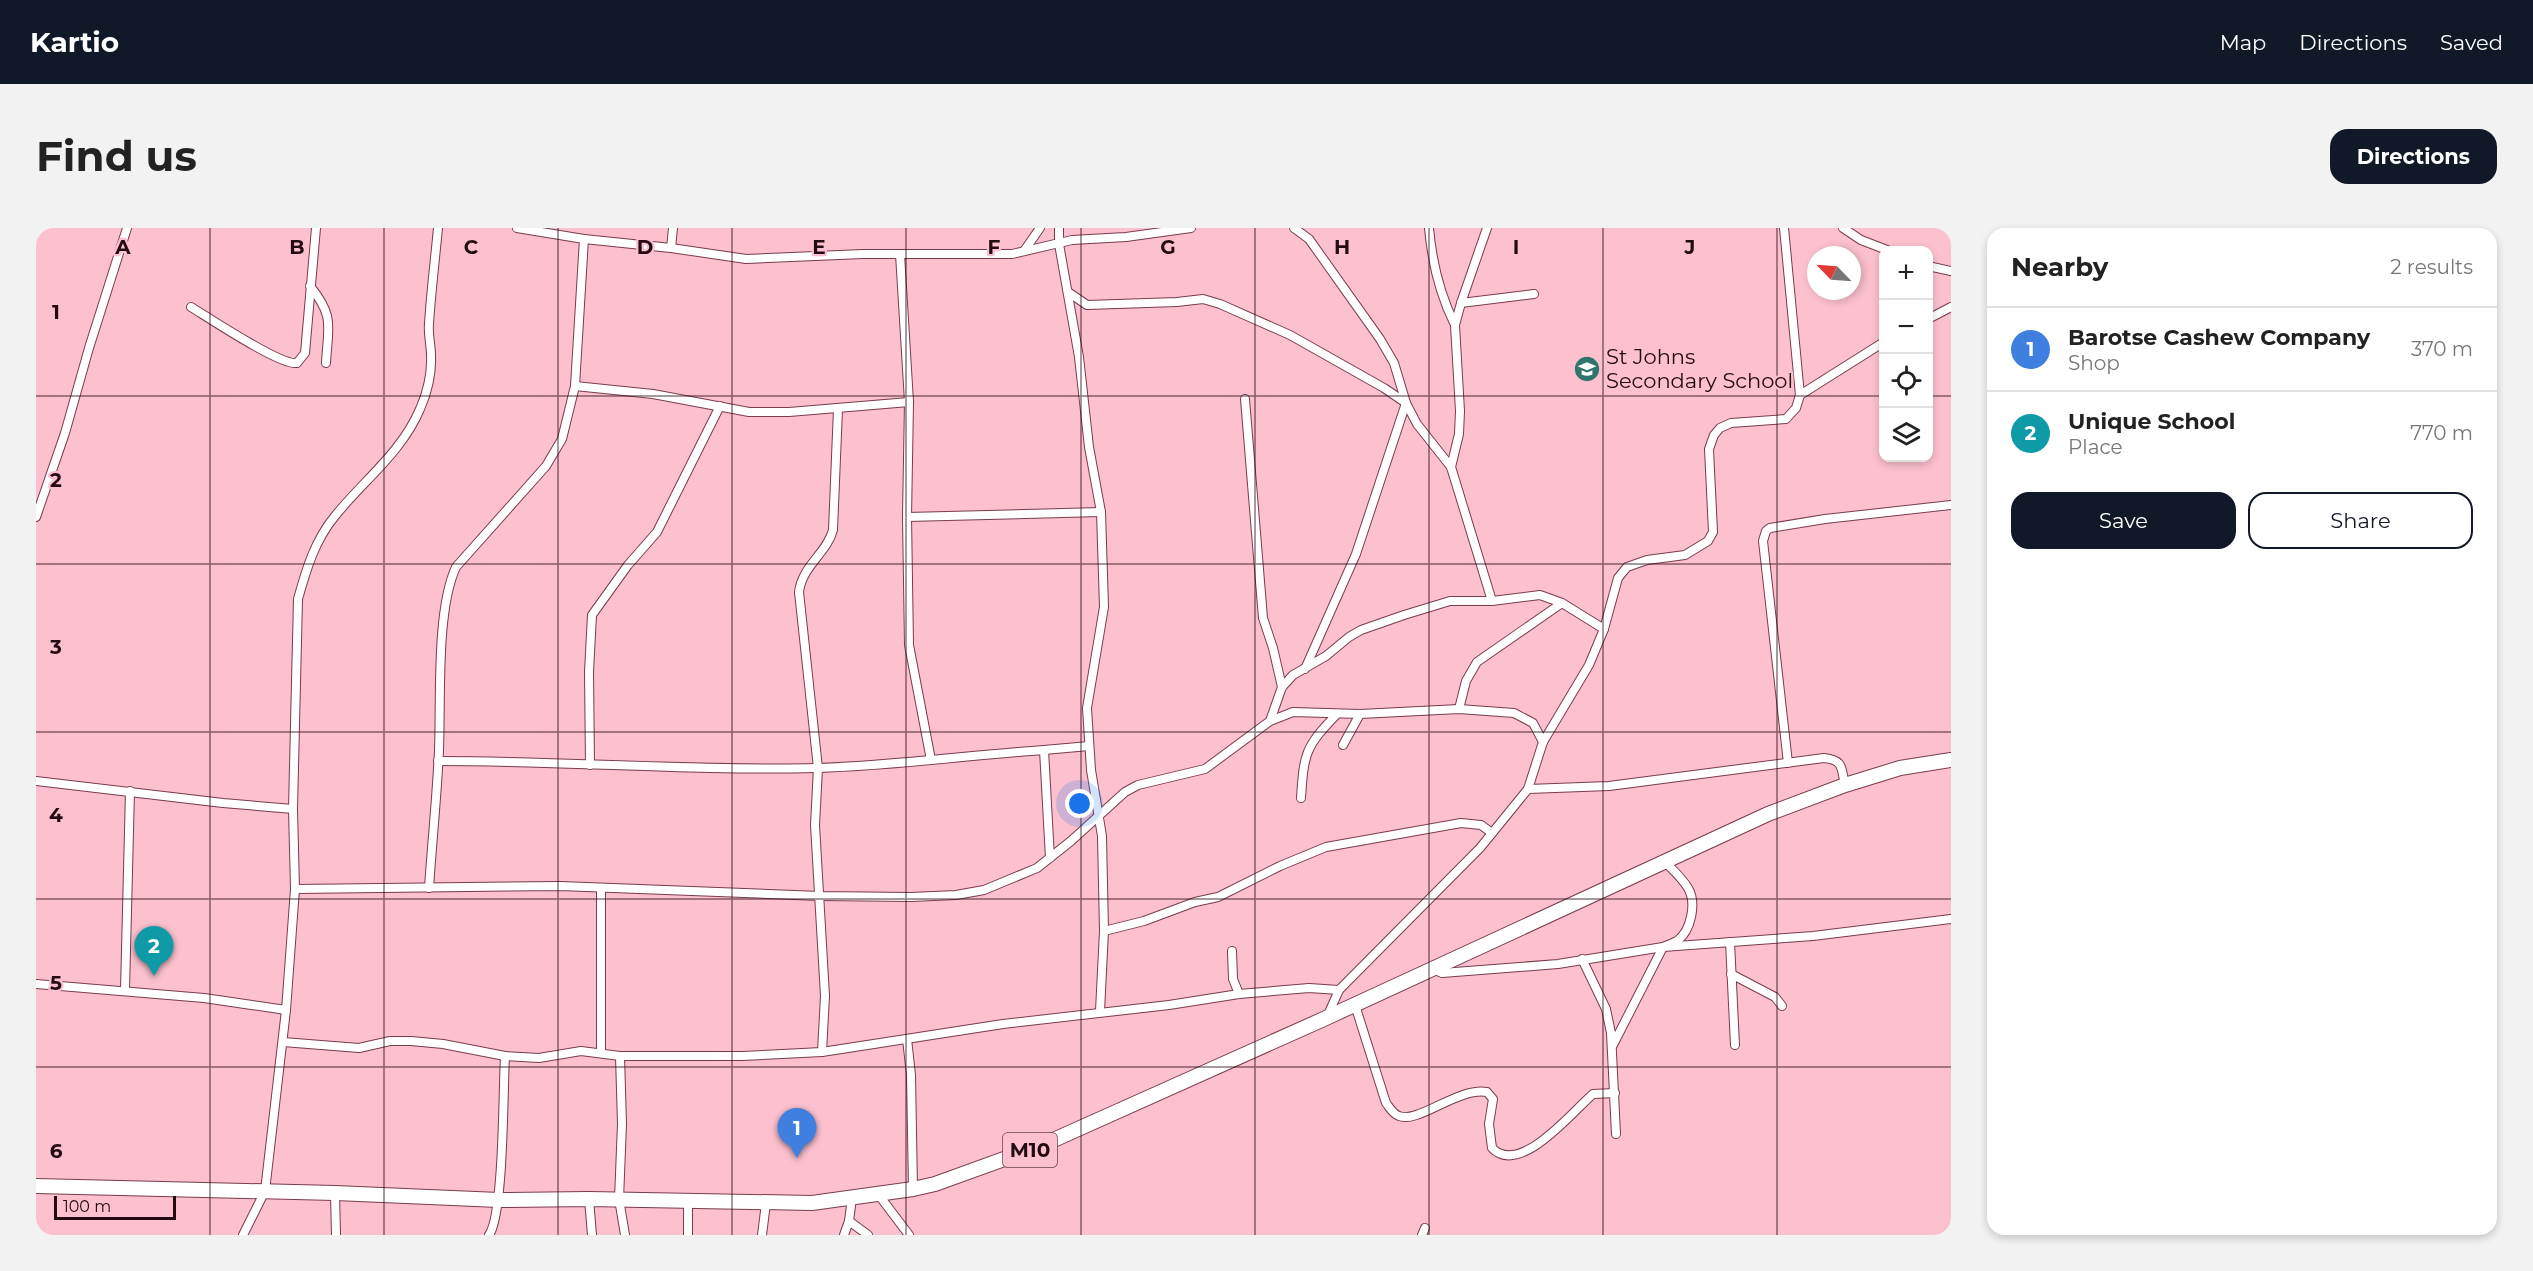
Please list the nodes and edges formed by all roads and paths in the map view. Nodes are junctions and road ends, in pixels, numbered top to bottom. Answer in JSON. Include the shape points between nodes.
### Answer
{"nodes":[{"id":1,"x":127,"y":228,"type":"edge"},
{"id":2,"x":316,"y":228,"type":"edge"},
{"id":3,"x":438,"y":228,"type":"edge"},
{"id":4,"x":517,"y":228,"type":"edge"},
{"id":5,"x":673,"y":228,"type":"edge"},
{"id":6,"x":1040,"y":228,"type":"edge"},
{"id":7,"x":1059,"y":228,"type":"edge"},
{"id":8,"x":1191,"y":228,"type":"edge"},
{"id":9,"x":1294,"y":228,"type":"edge"},
{"id":10,"x":1429,"y":228,"type":"edge"},
{"id":11,"x":1487,"y":228,"type":"edge"},
{"id":12,"x":1784,"y":228,"type":"edge"},
{"id":13,"x":1843,"y":228,"type":"edge"},
{"id":14,"x":546,"y":230,"type":"edge"},
{"id":15,"x":584,"y":239,"type":"junction"},
{"id":16,"x":1059,"y":244,"type":"junction"},
{"id":17,"x":1879,"y":247,"type":"edge"},
{"id":18,"x":671,"y":248,"type":"junction"},
{"id":19,"x":1024,"y":251,"type":"junction"},
{"id":20,"x":900,"y":254,"type":"junction"},
{"id":21,"x":1933,"y":267,"type":"edge"},
{"id":22,"x":1951,"y":271,"type":"edge"},
{"id":23,"x":310,"y":286,"type":"junction"},
{"id":24,"x":1068,"y":292,"type":"junction"},
{"id":25,"x":1534,"y":294,"type":"dead end"},
{"id":26,"x":1461,"y":303,"type":"junction"},
{"id":27,"x":191,"y":307,"type":"dead end"},
{"id":28,"x":1951,"y":307,"type":"edge"},
{"id":29,"x":1933,"y":317,"type":"edge"},
{"id":30,"x":1455,"y":325,"type":"junction"},
{"id":31,"x":1879,"y":345,"type":"edge"},
{"id":32,"x":326,"y":363,"type":"dead end"},
{"id":33,"x":575,"y":386,"type":"junction"},
{"id":34,"x":1800,"y":395,"type":"junction"},
{"id":35,"x":1245,"y":399,"type":"dead end"},
{"id":36,"x":909,"y":402,"type":"junction"},
{"id":37,"x":1406,"y":404,"type":"junction"},
{"id":38,"x":720,"y":406,"type":"junction"},
{"id":39,"x":838,"y":409,"type":"junction"},
{"id":40,"x":1451,"y":467,"type":"junction"},
{"id":41,"x":1951,"y":505,"type":"edge"},
{"id":42,"x":1101,"y":512,"type":"junction"},
{"id":43,"x":36,"y":517,"type":"edge"},
{"id":44,"x":907,"y":517,"type":"junction"},
{"id":45,"x":1492,"y":601,"type":"junction"},
{"id":46,"x":1562,"y":603,"type":"junction"},
{"id":47,"x":1604,"y":629,"type":"junction"},
{"id":48,"x":1305,"y":669,"type":"junction"},
{"id":49,"x":1282,"y":687,"type":"junction"},
{"id":50,"x":1459,"y":709,"type":"junction"},
{"id":51,"x":1337,"y":714,"type":"junction"},
{"id":52,"x":1360,"y":714,"type":"junction"},
{"id":53,"x":1270,"y":721,"type":"junction"},
{"id":54,"x":1543,"y":742,"type":"junction"},
{"id":55,"x":1343,"y":745,"type":"dead end"},
{"id":56,"x":1089,"y":746,"type":"junction"},
{"id":57,"x":1044,"y":750,"type":"junction"},
{"id":58,"x":931,"y":760,"type":"junction"},
{"id":59,"x":1951,"y":760,"type":"edge"},
{"id":60,"x":438,"y":761,"type":"junction"},
{"id":61,"x":1788,"y":763,"type":"junction"},
{"id":62,"x":590,"y":765,"type":"junction"},
{"id":63,"x":818,"y":768,"type":"junction"},
{"id":64,"x":36,"y":781,"type":"edge"},
{"id":65,"x":1845,"y":785,"type":"junction"},
{"id":66,"x":1528,"y":789,"type":"junction"},
{"id":67,"x":130,"y":791,"type":"junction"},
{"id":68,"x":1301,"y":798,"type":"dead end"},
{"id":69,"x":293,"y":809,"type":"junction"},
{"id":70,"x":1098,"y":815,"type":"junction"},
{"id":71,"x":1491,"y":833,"type":"junction"},
{"id":72,"x":1050,"y":858,"type":"junction"},
{"id":73,"x":1665,"y":862,"type":"junction"},
{"id":74,"x":429,"y":888,"type":"junction"},
{"id":75,"x":601,"y":888,"type":"junction"},
{"id":76,"x":295,"y":889,"type":"junction"},
{"id":77,"x":820,"y":896,"type":"junction"},
{"id":78,"x":1951,"y":920,"type":"edge"},
{"id":79,"x":1104,"y":931,"type":"junction"},
{"id":80,"x":1730,"y":942,"type":"junction"},
{"id":81,"x":1663,"y":947,"type":"junction"},
{"id":82,"x":1232,"y":951,"type":"dead end"},
{"id":83,"x":1582,"y":959,"type":"junction"},
{"id":84,"x":1433,"y":969,"type":"junction"},
{"id":85,"x":1731,"y":974,"type":"junction"},
{"id":86,"x":36,"y":984,"type":"edge"},
{"id":87,"x":125,"y":990,"type":"junction"},
{"id":88,"x":1339,"y":990,"type":"junction"},
{"id":89,"x":1239,"y":994,"type":"junction"},
{"id":90,"x":1355,"y":1005,"type":"junction"},
{"id":91,"x":1782,"y":1006,"type":"dead end"},
{"id":92,"x":286,"y":1010,"type":"junction"},
{"id":93,"x":1100,"y":1011,"type":"junction"},
{"id":94,"x":1326,"y":1018,"type":"junction"},
{"id":95,"x":907,"y":1039,"type":"junction"},
{"id":96,"x":283,"y":1042,"type":"junction"},
{"id":97,"x":1613,"y":1046,"type":"junction"},
{"id":98,"x":1735,"y":1046,"type":"dead end"},
{"id":99,"x":822,"y":1052,"type":"junction"},
{"id":100,"x":601,"y":1053,"type":"junction"},
{"id":101,"x":505,"y":1056,"type":"junction"},
{"id":102,"x":620,"y":1056,"type":"junction"},
{"id":103,"x":1615,"y":1093,"type":"junction"},
{"id":104,"x":1616,"y":1134,"type":"dead end"},
{"id":105,"x":36,"y":1186,"type":"edge"},
{"id":106,"x":913,"y":1190,"type":"junction"},
{"id":107,"x":265,"y":1191,"type":"junction"},
{"id":108,"x":335,"y":1193,"type":"junction"},
{"id":109,"x":878,"y":1194,"type":"junction"},
{"id":110,"x":852,"y":1198,"type":"junction"},
{"id":111,"x":589,"y":1199,"type":"junction"},
{"id":112,"x":619,"y":1199,"type":"junction"},
{"id":113,"x":499,"y":1200,"type":"junction"},
{"id":114,"x":688,"y":1202,"type":"junction"},
{"id":115,"x":766,"y":1203,"type":"junction"},
{"id":116,"x":849,"y":1221,"type":"junction"},
{"id":117,"x":243,"y":1235,"type":"edge"},
{"id":118,"x":336,"y":1235,"type":"edge"},
{"id":119,"x":489,"y":1235,"type":"edge"},
{"id":120,"x":592,"y":1235,"type":"edge"},
{"id":121,"x":625,"y":1235,"type":"edge"},
{"id":122,"x":687,"y":1235,"type":"edge"},
{"id":123,"x":762,"y":1235,"type":"edge"},
{"id":124,"x":844,"y":1235,"type":"edge"},
{"id":125,"x":868,"y":1235,"type":"edge"},
{"id":126,"x":909,"y":1235,"type":"edge"}],
"edges":[{"from":1,"to":43,"type":"street"},
{"from":2,"to":23,"type":"street"},
{"from":3,"to":69,"type":"street","via":[[428,326],[431,358],[421,409],[406,434],[322,534],[298,599]]},
{"from":4,"to":14,"type":"street"},
{"from":5,"to":18,"type":"street"},
{"from":6,"to":19,"type":"street"},
{"from":7,"to":16,"type":"street"},
{"from":8,"to":16,"type":"street"},
{"from":9,"to":37,"type":"street","via":[[1309,239],[1380,339],[1394,363]]},
{"from":10,"to":30,"type":"street","via":[[1442,293]]},
{"from":11,"to":26,"type":"street"},
{"from":12,"to":34,"type":"street"},
{"from":13,"to":17,"type":"street"},
{"from":14,"to":15,"type":"street"},
{"from":15,"to":18,"type":"street"},
{"from":15,"to":33,"type":"street"},
{"from":16,"to":19,"type":"street"},
{"from":16,"to":24,"type":"street"},
{"from":18,"to":20,"type":"street","via":[[746,259]]},
{"from":19,"to":20,"type":"street"},
{"from":20,"to":36,"type":"street"},
{"from":21,"to":22,"type":"street"},
{"from":23,"to":27,"type":"street","via":[[305,353],[294,364]]},
{"from":23,"to":32,"type":"street","via":[[326,307]]},
{"from":24,"to":37,"type":"street","via":[[1087,305],[1203,299],[1220,304],[1327,354]]},
{"from":24,"to":42,"type":"street"},
{"from":25,"to":26,"type":"street"},
{"from":26,"to":30,"type":"street"},
{"from":28,"to":29,"type":"street"},
{"from":30,"to":40,"type":"street","via":[[1460,411]]},
{"from":31,"to":34,"type":"street"},
{"from":33,"to":38,"type":"street"},
{"from":33,"to":60,"type":"street","via":[[562,439],[546,466],[456,567],[449,581]]},
{"from":34,"to":47,"type":"street","via":[[1796,408],[1786,419],[1731,423],[1714,435],[1709,449],[1713,532],[1708,541],[1685,555],[1627,567],[1618,578]]},
{"from":35,"to":49,"type":"street","via":[[1263,618]]},
{"from":36,"to":39,"type":"street"},
{"from":36,"to":44,"type":"street"},
{"from":37,"to":40,"type":"street"},
{"from":37,"to":48,"type":"street","via":[[1356,554]]},
{"from":38,"to":39,"type":"street","via":[[749,412]]},
{"from":38,"to":62,"type":"street","via":[[657,532],[592,615]]},
{"from":39,"to":63,"type":"street","via":[[833,530],[804,576],[799,592]]},
{"from":40,"to":45,"type":"street"},
{"from":41,"to":61,"type":"street","via":[[1825,519],[1766,531],[1764,552]]},
{"from":42,"to":44,"type":"street"},
{"from":42,"to":56,"type":"street","via":[[1104,607],[1087,701]]},
{"from":44,"to":58,"type":"street","via":[[909,645]]},
{"from":45,"to":46,"type":"street","via":[[1540,595]]},
{"from":45,"to":48,"type":"street","via":[[1450,601],[1361,630]]},
{"from":46,"to":47,"type":"street"},
{"from":46,"to":50,"type":"street","via":[[1477,662],[1466,681]]},
{"from":47,"to":54,"type":"street","via":[[1589,665]]},
{"from":48,"to":49,"type":"street"},
{"from":49,"to":53,"type":"street"},
{"from":50,"to":52,"type":"street"},
{"from":50,"to":54,"type":"street","via":[[1514,713],[1533,723]]},
{"from":51,"to":52,"type":"street"},
{"from":51,"to":53,"type":"street","via":[[1293,711]]},
{"from":51,"to":68,"type":"street","via":[[1305,753]]},
{"from":52,"to":55,"type":"street"},
{"from":53,"to":70,"type":"street","via":[[1205,769],[1138,785]]},
{"from":54,"to":66,"type":"street"},
{"from":56,"to":57,"type":"street"},
{"from":56,"to":70,"type":"street"},
{"from":57,"to":58,"type":"street"},
{"from":57,"to":72,"type":"street"},
{"from":58,"to":63,"type":"street"},
{"from":59,"to":65,"type":"main road","number":"M10","via":[[1900,768]]},
{"from":60,"to":62,"type":"street"},
{"from":60,"to":74,"type":"street"},
{"from":61,"to":65,"type":"street","via":[[1835,759]]},
{"from":61,"to":66,"type":"street","via":[[1609,786]]},
{"from":62,"to":63,"type":"street"},
{"from":63,"to":77,"type":"street","via":[[815,825]]},
{"from":64,"to":67,"type":"street"},
{"from":65,"to":73,"type":"main road","number":"M10","via":[[1768,814]]},
{"from":66,"to":71,"type":"street"},
{"from":67,"to":69,"type":"street"},
{"from":67,"to":87,"type":"street"},
{"from":69,"to":76,"type":"street"},
{"from":70,"to":72,"type":"street"},
{"from":70,"to":79,"type":"street"},
{"from":71,"to":79,"type":"street","via":[[1481,825],[1461,823],[1326,847],[1218,897]]},
{"from":71,"to":88,"type":"street"},
{"from":72,"to":77,"type":"street","via":[[1037,868],[984,890],[956,895]]},
{"from":73,"to":81,"type":"street","via":[[1688,887],[1692,906],[1683,934]]},
{"from":73,"to":84,"type":"main road","number":"M10"},
{"from":74,"to":75,"type":"street"},
{"from":74,"to":76,"type":"street"},
{"from":75,"to":77,"type":"street"},
{"from":75,"to":100,"type":"street"},
{"from":76,"to":92,"type":"street"},
{"from":77,"to":99,"type":"street","via":[[825,996]]},
{"from":78,"to":80,"type":"street"},
{"from":79,"to":93,"type":"street"},
{"from":80,"to":81,"type":"street"},
{"from":80,"to":85,"type":"street"},
{"from":81,"to":83,"type":"street"},
{"from":81,"to":97,"type":"street"},
{"from":82,"to":89,"type":"street","via":[[1233,979]]},
{"from":83,"to":84,"type":"street","via":[[1442,973]]},
{"from":83,"to":97,"type":"street","via":[[1606,1009]]},
{"from":84,"to":90,"type":"main road","number":"M10"},
{"from":85,"to":91,"type":"street","via":[[1775,997]]},
{"from":85,"to":98,"type":"street"},
{"from":86,"to":87,"type":"street"},
{"from":87,"to":92,"type":"street"},
{"from":88,"to":89,"type":"street","via":[[1309,988]]},
{"from":88,"to":94,"type":"street"},
{"from":89,"to":93,"type":"street"},
{"from":90,"to":94,"type":"main road","number":"M10"},
{"from":90,"to":103,"type":"street","via":[[1386,1103],[1393,1112],[1410,1117],[1471,1090],[1487,1092],[1493,1099],[1489,1124],[1492,1148],[1504,1157],[1513,1157],[1542,1142],[1593,1094]]},
{"from":92,"to":96,"type":"street"},
{"from":93,"to":95,"type":"street"},
{"from":94,"to":106,"type":"main road","number":"M10","via":[[1040,1146]]},
{"from":95,"to":99,"type":"street"},
{"from":95,"to":106,"type":"street"},
{"from":96,"to":101,"type":"street","via":[[359,1048],[411,1041]]},
{"from":96,"to":107,"type":"street"},
{"from":97,"to":103,"type":"street"},
{"from":99,"to":102,"type":"street"},
{"from":100,"to":101,"type":"street","via":[[581,1051],[539,1058]]},
{"from":100,"to":102,"type":"street"},
{"from":101,"to":113,"type":"street"},
{"from":102,"to":112,"type":"street"},
{"from":103,"to":104,"type":"street"},
{"from":105,"to":107,"type":"main road","number":"M10"},
{"from":106,"to":109,"type":"main road","number":"M10"},
{"from":107,"to":108,"type":"main road","number":"M10"},
{"from":107,"to":117,"type":"street"},
{"from":108,"to":113,"type":"main road","number":"M10"},
{"from":108,"to":118,"type":"street"},
{"from":109,"to":110,"type":"main road","number":"M10"},
{"from":109,"to":126,"type":"street"},
{"from":110,"to":115,"type":"main road","number":"M10"},
{"from":110,"to":116,"type":"street"},
{"from":111,"to":112,"type":"main road","number":"M10"},
{"from":111,"to":113,"type":"main road","number":"M10"},
{"from":111,"to":120,"type":"street"},
{"from":112,"to":114,"type":"main road","number":"M10"},
{"from":112,"to":121,"type":"street"},
{"from":113,"to":119,"type":"street"},
{"from":114,"to":115,"type":"main road","number":"M10"},
{"from":114,"to":122,"type":"street"},
{"from":115,"to":123,"type":"street"},
{"from":116,"to":124,"type":"street"},
{"from":116,"to":125,"type":"street"}]}
